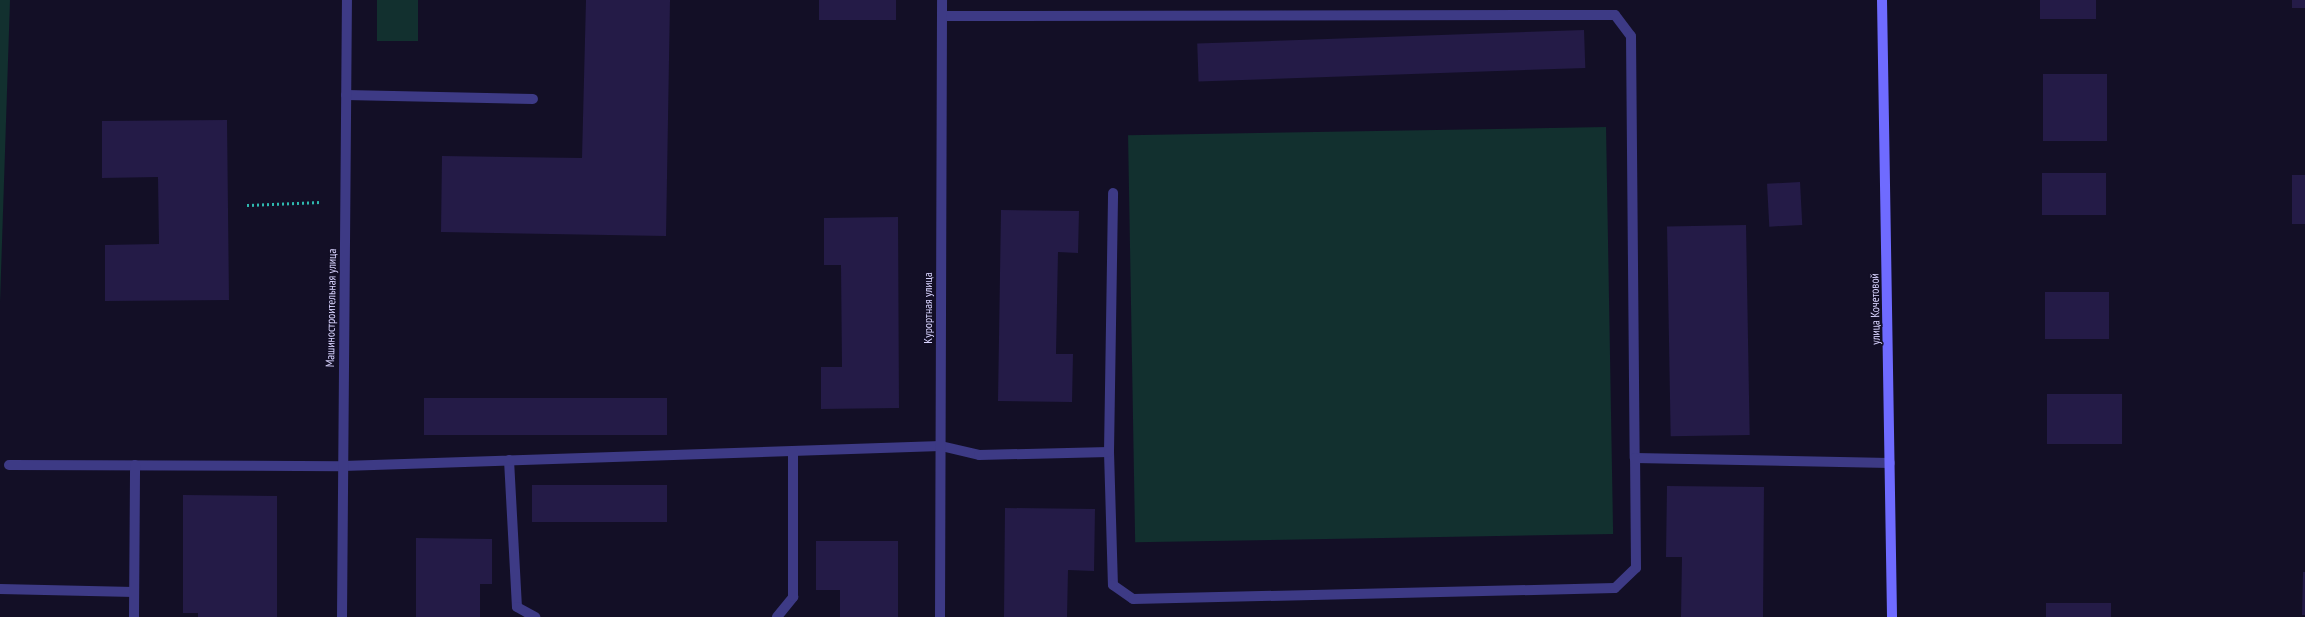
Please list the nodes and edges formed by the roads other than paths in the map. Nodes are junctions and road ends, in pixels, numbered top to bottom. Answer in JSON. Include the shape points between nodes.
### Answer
{"nodes":[{"id":1,"x":347,"y":0,"type":"edge"},
{"id":2,"x":942,"y":0,"type":"edge"},
{"id":3,"x":1882,"y":0,"type":"edge"},
{"id":4,"x":942,"y":16,"type":"junction"},
{"id":5,"x":346,"y":95,"type":"junction"},
{"id":6,"x":533,"y":99,"type":"dead end"},
{"id":7,"x":1113,"y":193,"type":"dead end"},
{"id":8,"x":941,"y":446,"type":"junction"},
{"id":9,"x":793,"y":451,"type":"junction"},
{"id":10,"x":1109,"y":452,"type":"junction"},
{"id":11,"x":1635,"y":458,"type":"junction"},
{"id":12,"x":509,"y":460,"type":"junction"},
{"id":13,"x":1890,"y":463,"type":"junction"},
{"id":14,"x":9,"y":465,"type":"dead end"},
{"id":15,"x":135,"y":465,"type":"junction"},
{"id":16,"x":343,"y":466,"type":"junction"},
{"id":17,"x":0,"y":590,"type":"edge"},
{"id":18,"x":134,"y":592,"type":"junction"},
{"id":19,"x":134,"y":617,"type":"edge"},
{"id":20,"x":342,"y":617,"type":"edge"},
{"id":21,"x":535,"y":617,"type":"edge"},
{"id":22,"x":777,"y":617,"type":"edge"},
{"id":23,"x":940,"y":617,"type":"edge"},
{"id":24,"x":1892,"y":617,"type":"edge"}],
"edges":[{"from":1,"to":5,"type":"street","name":"Машиностроительная улица"},
{"from":2,"to":4,"type":"street","name":"Курортная улица"},
{"from":3,"to":13,"type":"main road","name":"улица Кочетовой"},
{"from":4,"to":8,"type":"street","name":"Курортная улица"},
{"from":4,"to":11,"type":"street","via":[[1615,15],[1631,36]]},
{"from":5,"to":6,"type":"street"},
{"from":5,"to":16,"type":"street","name":"Машиностроительная улица"},
{"from":7,"to":10,"type":"street"},
{"from":8,"to":9,"type":"street"},
{"from":8,"to":10,"type":"street","via":[[979,455]]},
{"from":8,"to":23,"type":"street","name":"Курортная улица"},
{"from":9,"to":12,"type":"street"},
{"from":9,"to":22,"type":"street","via":[[793,597]]},
{"from":10,"to":11,"type":"street","via":[[1112,585],[1133,599],[1615,588],[1636,568]]},
{"from":11,"to":13,"type":"street"},
{"from":12,"to":16,"type":"street"},
{"from":12,"to":21,"type":"street","via":[[518,607]]},
{"from":13,"to":24,"type":"main road","name":"улица Кочетовой"},
{"from":14,"to":15,"type":"street"},
{"from":15,"to":16,"type":"street"},
{"from":15,"to":18,"type":"street"},
{"from":16,"to":20,"type":"street","name":"Машиностроительная улица"},
{"from":17,"to":18,"type":"street"},
{"from":18,"to":19,"type":"street"}]}
